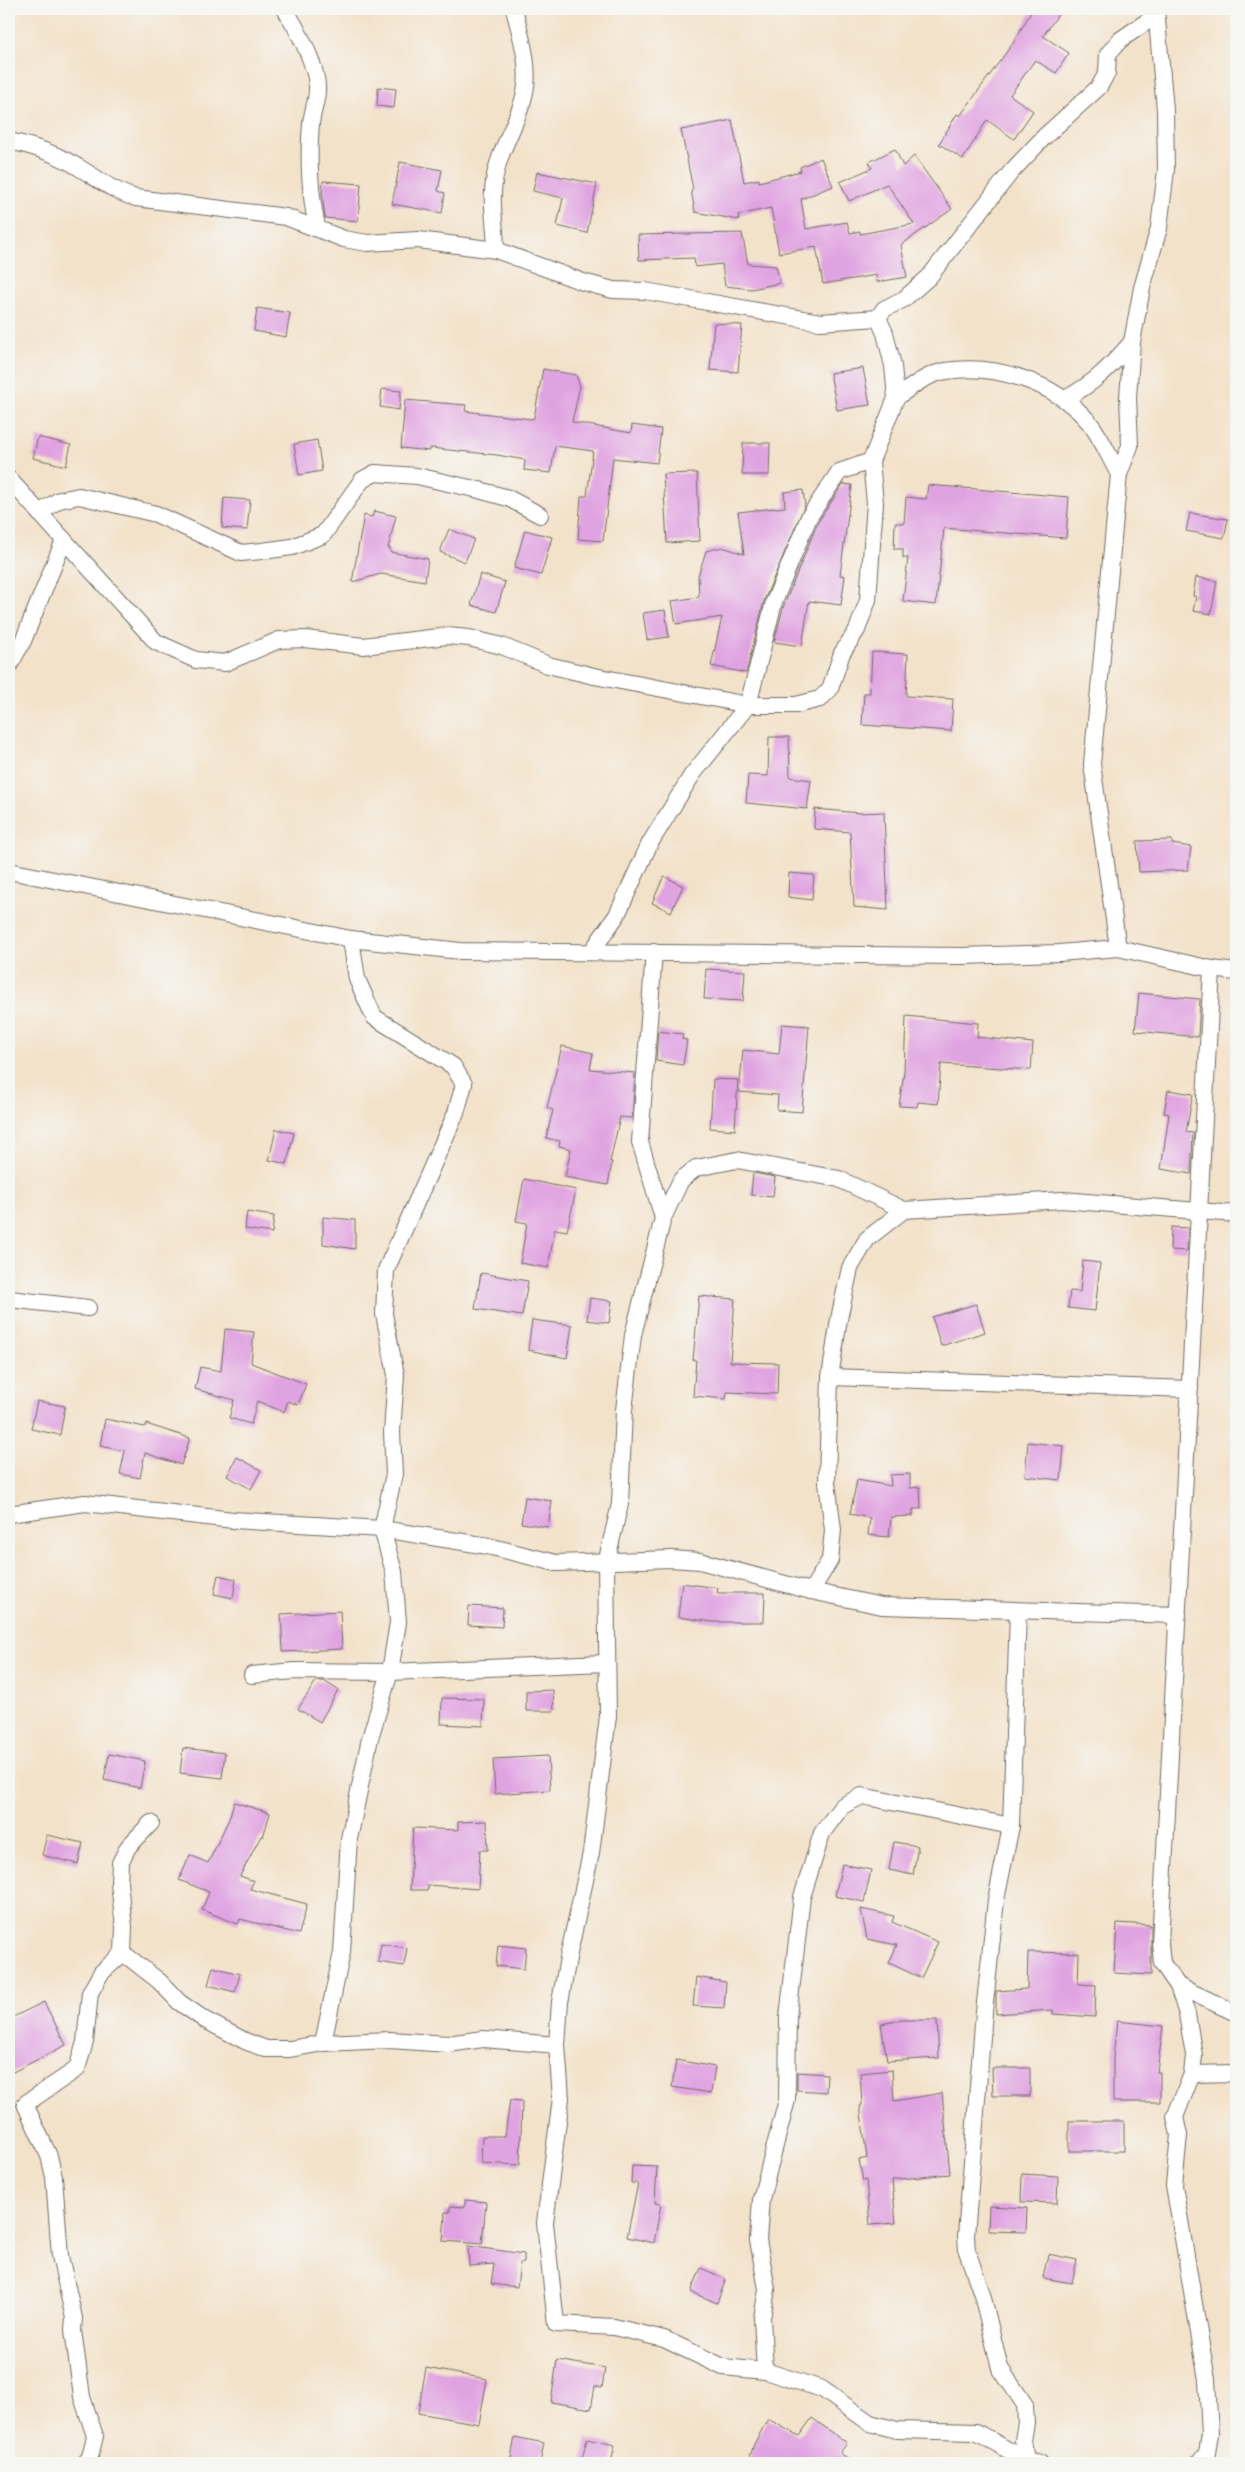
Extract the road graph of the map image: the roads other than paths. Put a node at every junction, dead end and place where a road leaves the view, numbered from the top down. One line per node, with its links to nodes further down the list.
1 (285, 9): 5 (street)
2 (514, 9): 6 (street)
3 (1155, 12): 7 (street); 8 (street)
4 (9, 141): 5 (street)
5 (317, 227): 6 (street)
6 (496, 250): 7 (street)
7 (878, 318): 9 (street)
8 (1132, 342): 10 (street); 12 (street)
9 (896, 398): 10 (street); 11 (street)
10 (1065, 399): 12 (street)
11 (871, 461): 18 (street); 18 (street)
12 (1119, 474): 21 (street)
13 (9, 479): 14 (street)
14 (39, 513): 15 (street); 16 (street)
15 (540, 515)
16 (64, 540): 17 (street); 18 (street)
17 (9, 666)
18 (748, 705): 22 (street)
19 (9, 871): 20 (street)
20 (351, 939): 22 (street); 35 (street)
21 (1118, 948): 23 (street); 24 (street)
22 (592, 951): 23 (street)
23 (654, 952): 29 (street)
24 (1212, 969): 25 (street); 27 (street)
25 (1236, 972)
26 (904, 1210): 27 (street); 29 (street); 32 (street)
27 (1199, 1211): 28 (street); 33 (street)
28 (1236, 1214)
29 (663, 1218): 36 (street)
30 (9, 1300): 31 (street)
31 (88, 1308)
32 (830, 1377): 33 (street); 37 (street)
33 (1190, 1389): 39 (street)
34 (9, 1514): 35 (street)
35 (382, 1529): 36 (street); 41 (street)
36 (606, 1563): 37 (street); 40 (street)
37 (811, 1591): 38 (street)
38 (1018, 1611): 39 (street); 44 (street)
39 (1178, 1615): 46 (street)
40 (606, 1663): 41 (street); 49 (street)
41 (390, 1672): 42 (street); 48 (street)
42 (252, 1675)
43 (151, 1823): 45 (street)
44 (1010, 1826): 52 (street); 53 (street)
45 (123, 1953): 48 (street); 54 (street)
46 (1178, 1986): 47 (street); 51 (street)
47 (1236, 2013)
48 (323, 2043): 49 (street)
49 (557, 2045): 52 (street)
50 (1236, 2073): 51 (street)
51 (1192, 2074): 55 (street)
52 (764, 2371): 53 (street)
53 (1033, 2462)
54 (85, 2463)
55 (1199, 2463)

